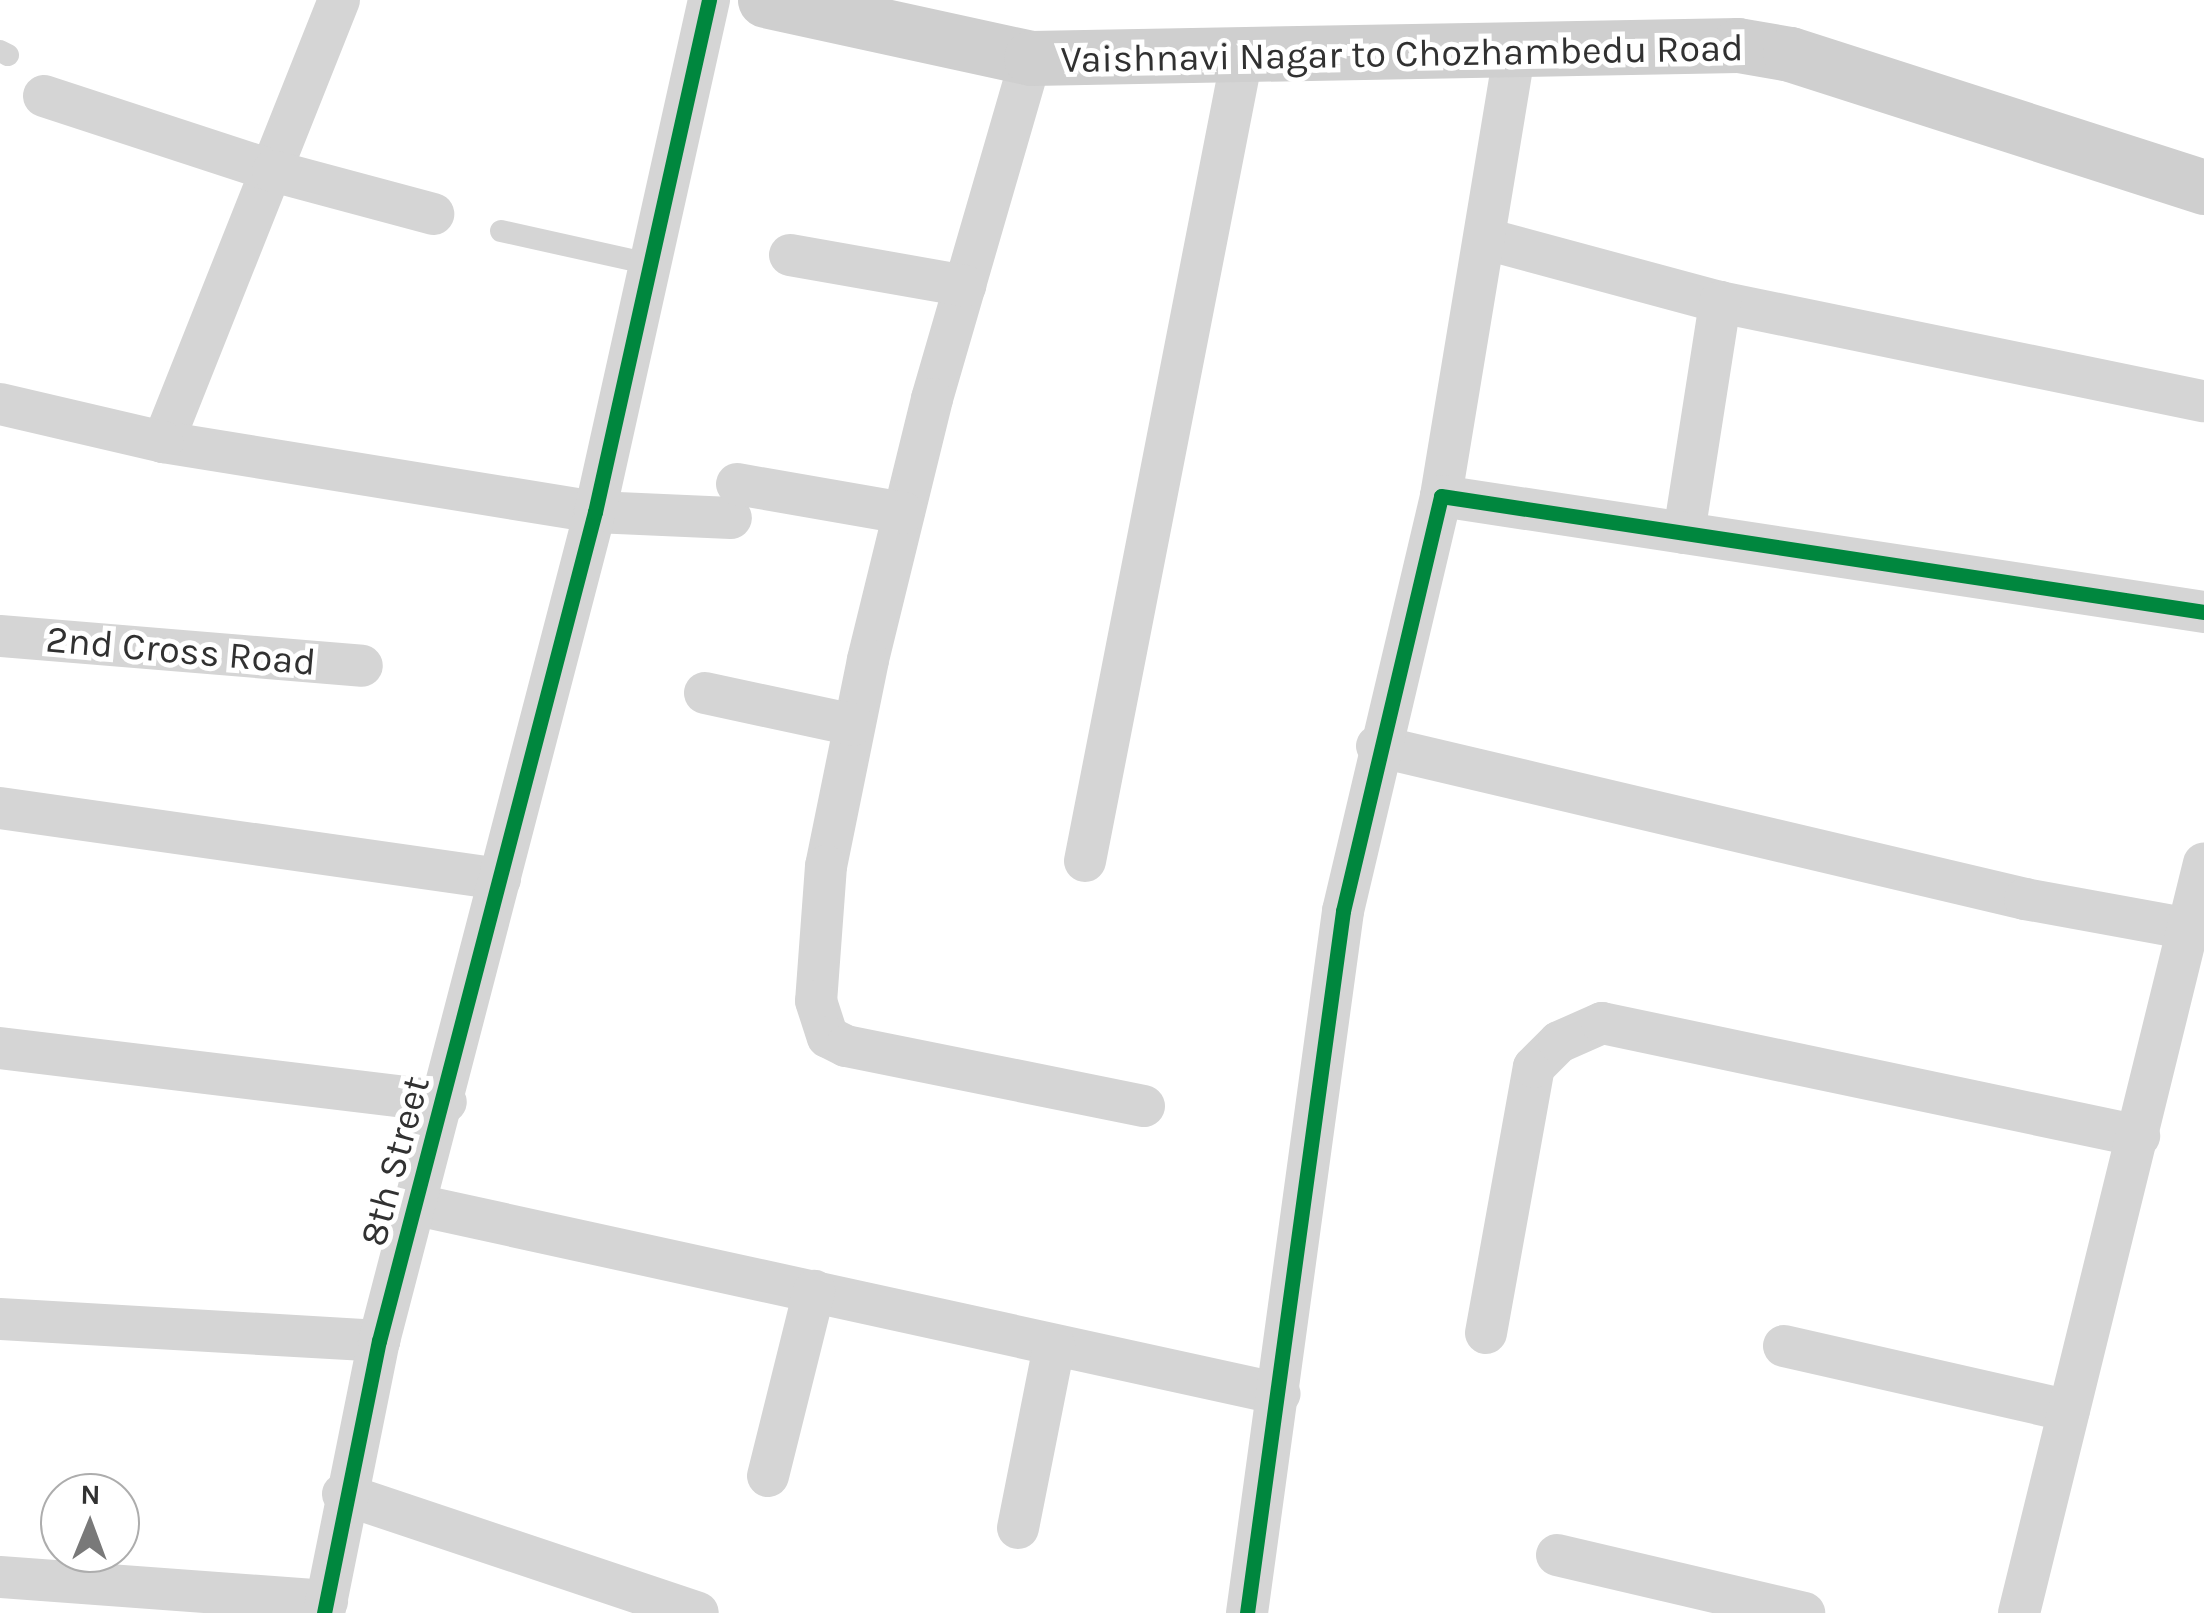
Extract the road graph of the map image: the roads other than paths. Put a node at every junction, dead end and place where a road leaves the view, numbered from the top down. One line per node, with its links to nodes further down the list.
1 (339, 0): 8 (street)
2 (709, 0): 14 (street, 8th Street)
3 (765, 0): 6 (street, Vaishnavi Nagar to Chozhambedu Road)
4 (1515, 48): 5 (street, Vaishnavi Nagar to Chozhambedu Road); 9 (street, Vaishnavi Nagar to Chozhambedu Road); 12 (street)
5 (1243, 52): 6 (street, Vaishnavi Nagar to Chozhambedu Road); 31 (street)
6 (1032, 58): 15 (street)
7 (44, 96): 8 (street)
8 (272, 171): 10 (street); 19 (street)
9 (2204, 187)
10 (433, 214)
11 (500, 230): 14 (lane)
12 (1486, 239): 16 (street); 20 (street)
13 (790, 255): 15 (street)
14 (650, 264): 21 (street, 8th Street)
15 (965, 286): 22 (street)
16 (1720, 302): 17 (street); 23 (street)
17 (2204, 401)
18 (0, 404): 19 (street)
19 (163, 442): 21 (street)
20 (1441, 496): 23 (street); 29 (street)
21 (595, 512): 22 (street); 33 (street, 8th Street)
22 (904, 513): 28 (street)
23 (1684, 532): 24 (street)
24 (2204, 612)
25 (0, 636): 26 (street, 2nd Cross Road)
26 (362, 666)
27 (706, 693): 28 (street)
28 (854, 725): 37 (street)
29 (1377, 746): 34 (street); 46 (street)
30 (0, 808): 33 (street)
31 (1085, 861)
32 (2204, 863): 34 (street)
33 (500, 879): 36 (street, 8th Street)
34 (2190, 929): 38 (street)
35 (0, 1048): 36 (street)
36 (446, 1102): 39 (street, 8th Street)
37 (1144, 1106)
38 (2139, 1136): 42 (street); 47 (street)
39 (417, 1205): 40 (street); 43 (street, 8th Street)
40 (814, 1291): 44 (street); 48 (street)
41 (0, 1320): 43 (street)
42 (1486, 1332)
43 (379, 1340): 49 (street, 8th Street)
44 (1054, 1346): 46 (street); 50 (street)
45 (1784, 1346): 47 (street)
46 (1280, 1394): 55 (street)
47 (2069, 1411): 57 (street)
48 (768, 1476)
49 (344, 1494): 53 (street, 8th Street); 54 (street)
50 (1018, 1528)
51 (1557, 1556): 56 (street)
52 (0, 1577): 53 (street)
53 (326, 1607)
54 (698, 1613)
55 (1247, 1613)
56 (1804, 1613)
57 (2019, 1613)

